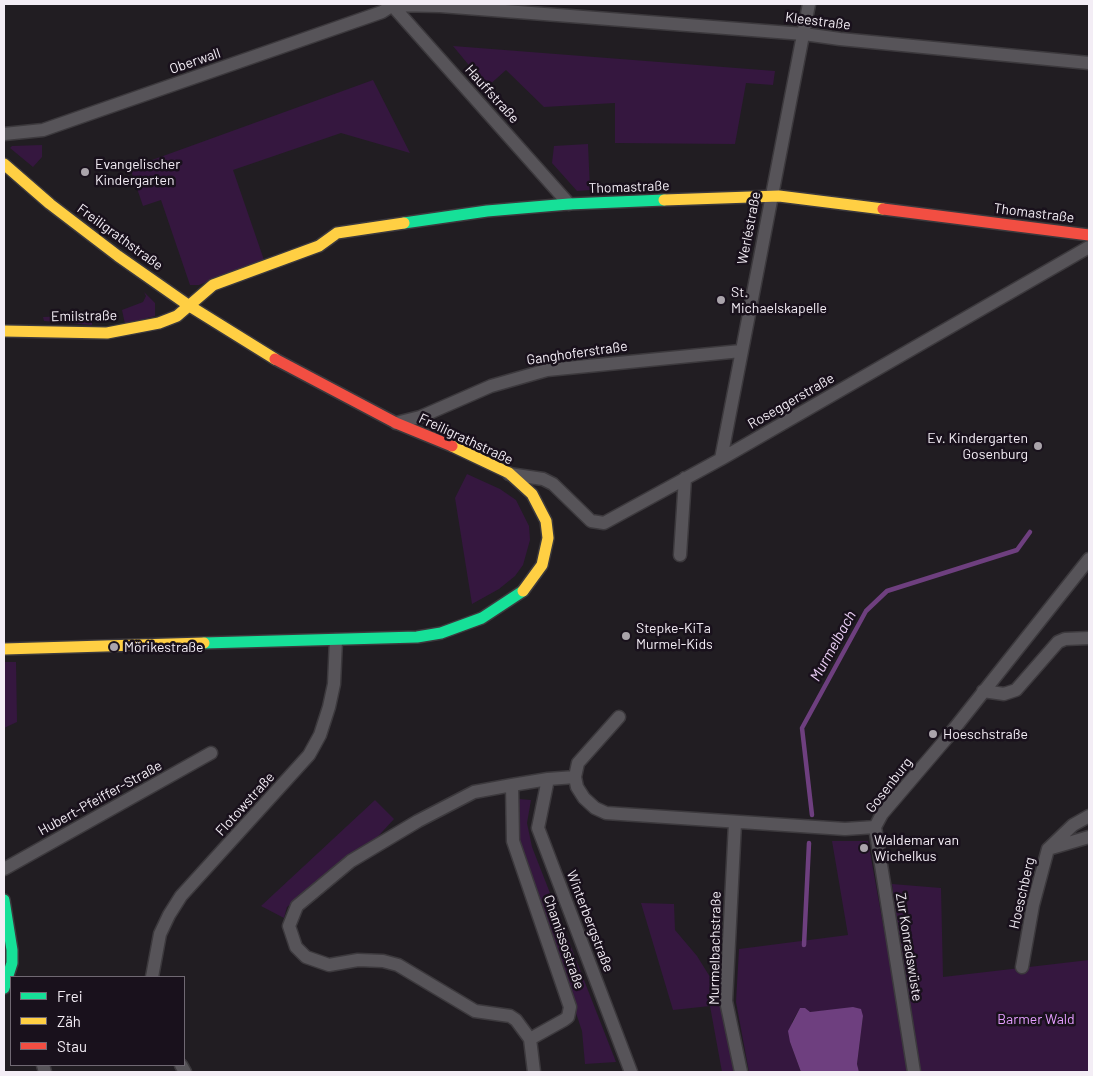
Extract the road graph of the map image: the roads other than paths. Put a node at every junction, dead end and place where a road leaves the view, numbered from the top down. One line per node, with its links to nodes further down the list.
1 (809, 4): 3 (street, Werléstraße)
2 (392, 5): 3 (street, Kleestraße); 5 (street, Oberwall); 8 (street, Hauffstraße)
3 (804, 34): 4 (street, Kleestraße); 7 (street, Werléstraße)
4 (1089, 63)
5 (4, 134)
6 (4, 164): 11 (street, Freiligrathstraße)
7 (770, 197): 8 (street, Thomastraße); 9 (street, Thomastraße); 13 (street, Werléstraße)
8 (569, 204): 11 (street, Thomastraße)
9 (1089, 234)
10 (1089, 247): 15 (street, Roseggerstraße)
11 (188, 305): 12 (street, Emilstraße); 14 (street, Freiligrathstraße)
12 (4, 331)
13 (741, 351): 14 (street, Ganghoferstraße); 15 (street, Werléstraße)
14 (396, 422): 16 (street, Freiligrathstraße)
15 (721, 459): 17 (street, Roseggerstraße)
16 (509, 474): 17 (street, Roseggerstraße); 21 (street, Freiligrathstraße)
17 (685, 478): 18 (street)
18 (680, 555)
19 (1089, 559): 23 (street, Gosenburg)
20 (1089, 638): 23 (street)
21 (336, 640): 22 (street, Freiligrathstraße); 38 (street, Flotowstraße)
22 (4, 649)
23 (983, 691): 31 (street, Gosenburg)
24 (619, 718): 26 (street)
25 (211, 753): 34 (street, Hubert-Pfeiffer-Straße)
26 (575, 777): 27 (street); 30 (street, Gosenburg)
27 (548, 779): 28 (street); 43 (street, Winterbergstraße)
28 (512, 785): 41 (street, Chamissostraße); 41 (street)
29 (1089, 816): 33 (street, Hoeschberg)
30 (735, 823): 31 (street, Gosenburg); 44 (street, Murmelbachstraße)
31 (876, 827): 45 (street, Zur Konradswüste)
32 (1089, 837): 33 (street)
33 (1048, 849): 36 (street, Hoeschberg)
34 (4, 869)
35 (4, 900): 37 (street)
36 (1022, 967)
37 (10, 976)
38 (152, 976)
39 (10, 978): 40 (street)
40 (4, 988)
41 (530, 1040): 42 (street)
42 (534, 1072)
43 (631, 1072)
44 (740, 1072)
45 (914, 1072)

